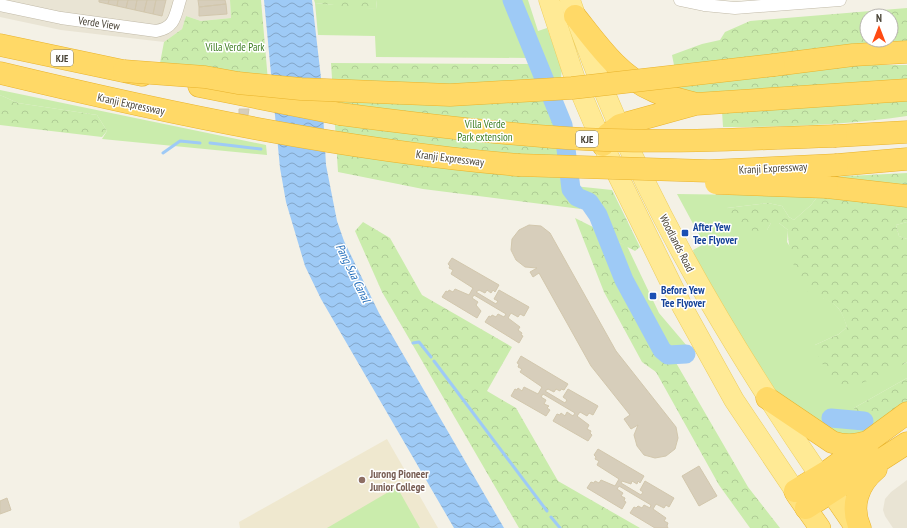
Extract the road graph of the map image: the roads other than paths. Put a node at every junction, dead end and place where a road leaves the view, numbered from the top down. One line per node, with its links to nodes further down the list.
1 (180, 0): 5 (street, Verde View)
2 (549, 0): 12 (main road, Woodlands Road)
3 (680, 0): 4 (street)
4 (840, 0)
5 (0, 5)
6 (573, 8): 9 (main road, Woodlands Road); 14 (highway)
7 (0, 45): 10 (highway, KJE)
8 (907, 52): 10 (highway, bridge)
9 (596, 70): 12 (main road); 15 (main road, Woodlands Road)
10 (124, 71): 16 (highway, KJE, bridge)
11 (0, 73): 19 (highway, Kranji Expressway)
12 (575, 79): 17 (main road, Woodlands Road)
13 (907, 90): 14 (highway)
14 (696, 104): 15 (highway)
15 (620, 125): 17 (highway); 21 (main road, Woodlands Road)
16 (907, 132)
17 (603, 145): 26 (main road, Woodlands Road)
18 (907, 159): 19 (highway, Kranji Expressway, bridge)
19 (518, 165): 20 (highway, bridge)
20 (907, 196)
21 (767, 398): 23 (highway); 25 (main road, Woodlands Road)
22 (907, 413): 23 (highway)
23 (870, 442): 25 (highway)
24 (902, 446): 25 (highway); 29 (highway)
25 (826, 484): 26 (highway); 28 (highway, Woodlands Road)
26 (800, 500): 27 (highway, Woodlands Road)
27 (820, 528)
28 (856, 528)
29 (860, 528)

